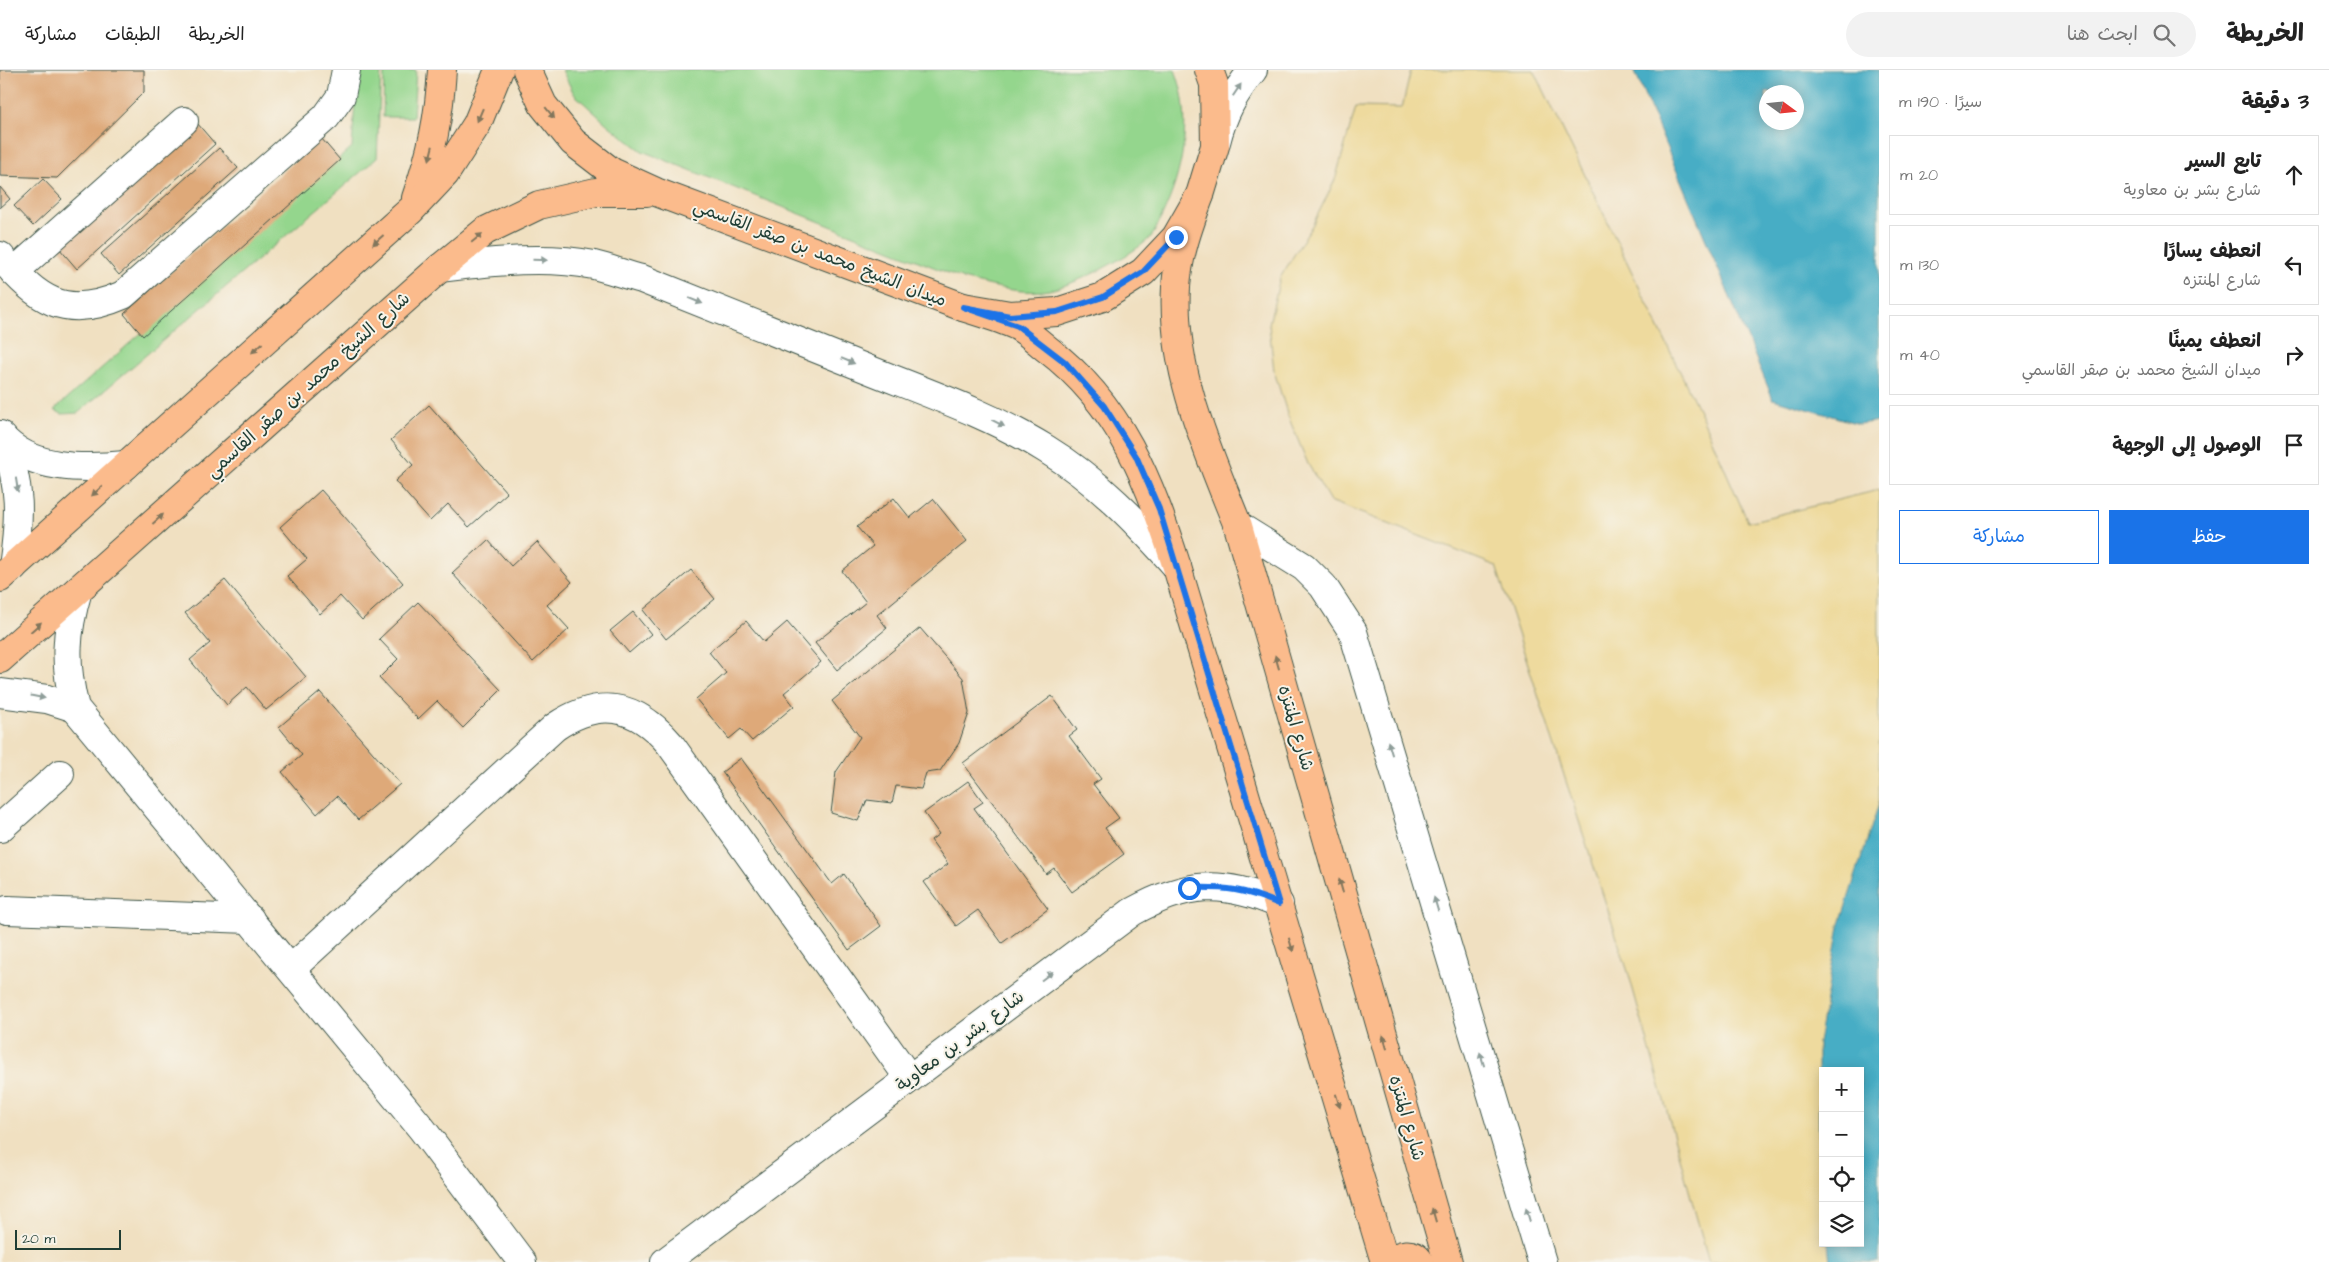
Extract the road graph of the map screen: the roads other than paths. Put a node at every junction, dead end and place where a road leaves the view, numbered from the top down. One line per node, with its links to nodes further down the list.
1 (346, 70): 12 (street)
2 (442, 70): 11 (main road, one-way to 11)
3 (500, 70): 11 (main road, one-way to 11)
4 (528, 70): 9 (main road, ميدان الشيخ محمد بن صقر القاسمي, one-way to 9)
5 (1209, 70): 8 (main road, ميدان الشيخ محمد بن صقر القاسمي)
6 (1253, 70): 8 (street, one-way to 6)
7 (184, 121): 12 (street)
8 (1215, 146): 10 (main road, ميدان الشيخ محمد بن صقر القاسمي)
9 (656, 192): 13 (main road, شارع الشيخ محمد بن صقر القاسمي, one-way to 9); 14 (main road, ميدان الشيخ محمد بن صقر القاسمي)
10 (1200, 195): 14 (main road, ميدان الشيخ محمد بن صقر القاسمي); 17 (main road, شارع المنتزه)
11 (412, 210): 16 (main road, one-way to 16)
12 (7, 264)
13 (440, 268): 18 (street, one-way to 18); 20 (main road, شارع الشيخ محمد بن صقر القاسمي, one-way to 13)
14 (963, 307): 18 (main road)
15 (1, 437): 16 (street); 19 (street, one-way to 19)
16 (126, 465): 19 (main road, one-way to 19)
17 (1238, 526): 36 (main road, شارع المنتزه, one-way to 17); 37 (street, one-way to 17)
18 (1177, 567): 26 (main road)
19 (6, 572)
20 (78, 590): 21 (main road, شارع الشيخ محمد بن صقر القاسمي, one-way to 20); 23 (street)
21 (0, 659)
22 (0, 693): 23 (street, one-way to 23)
23 (75, 708): 28 (street)
24 (60, 774): 25 (street)
25 (0, 828)
26 (1279, 904): 30 (street, شارع بشر بن معاوية, one-way to 26); 33 (main road, one-way to 33)
27 (7, 910): 28 (street)
28 (250, 919): 29 (street)
29 (291, 968): 30 (street); 31 (street)
30 (909, 1078): 32 (street, شارع بشر بن معاوية)
31 (522, 1262)
32 (665, 1262)
33 (1386, 1262)
34 (1391, 1262): 35 (main road)
35 (1420, 1262)
36 (1448, 1262)
37 (1542, 1262)

